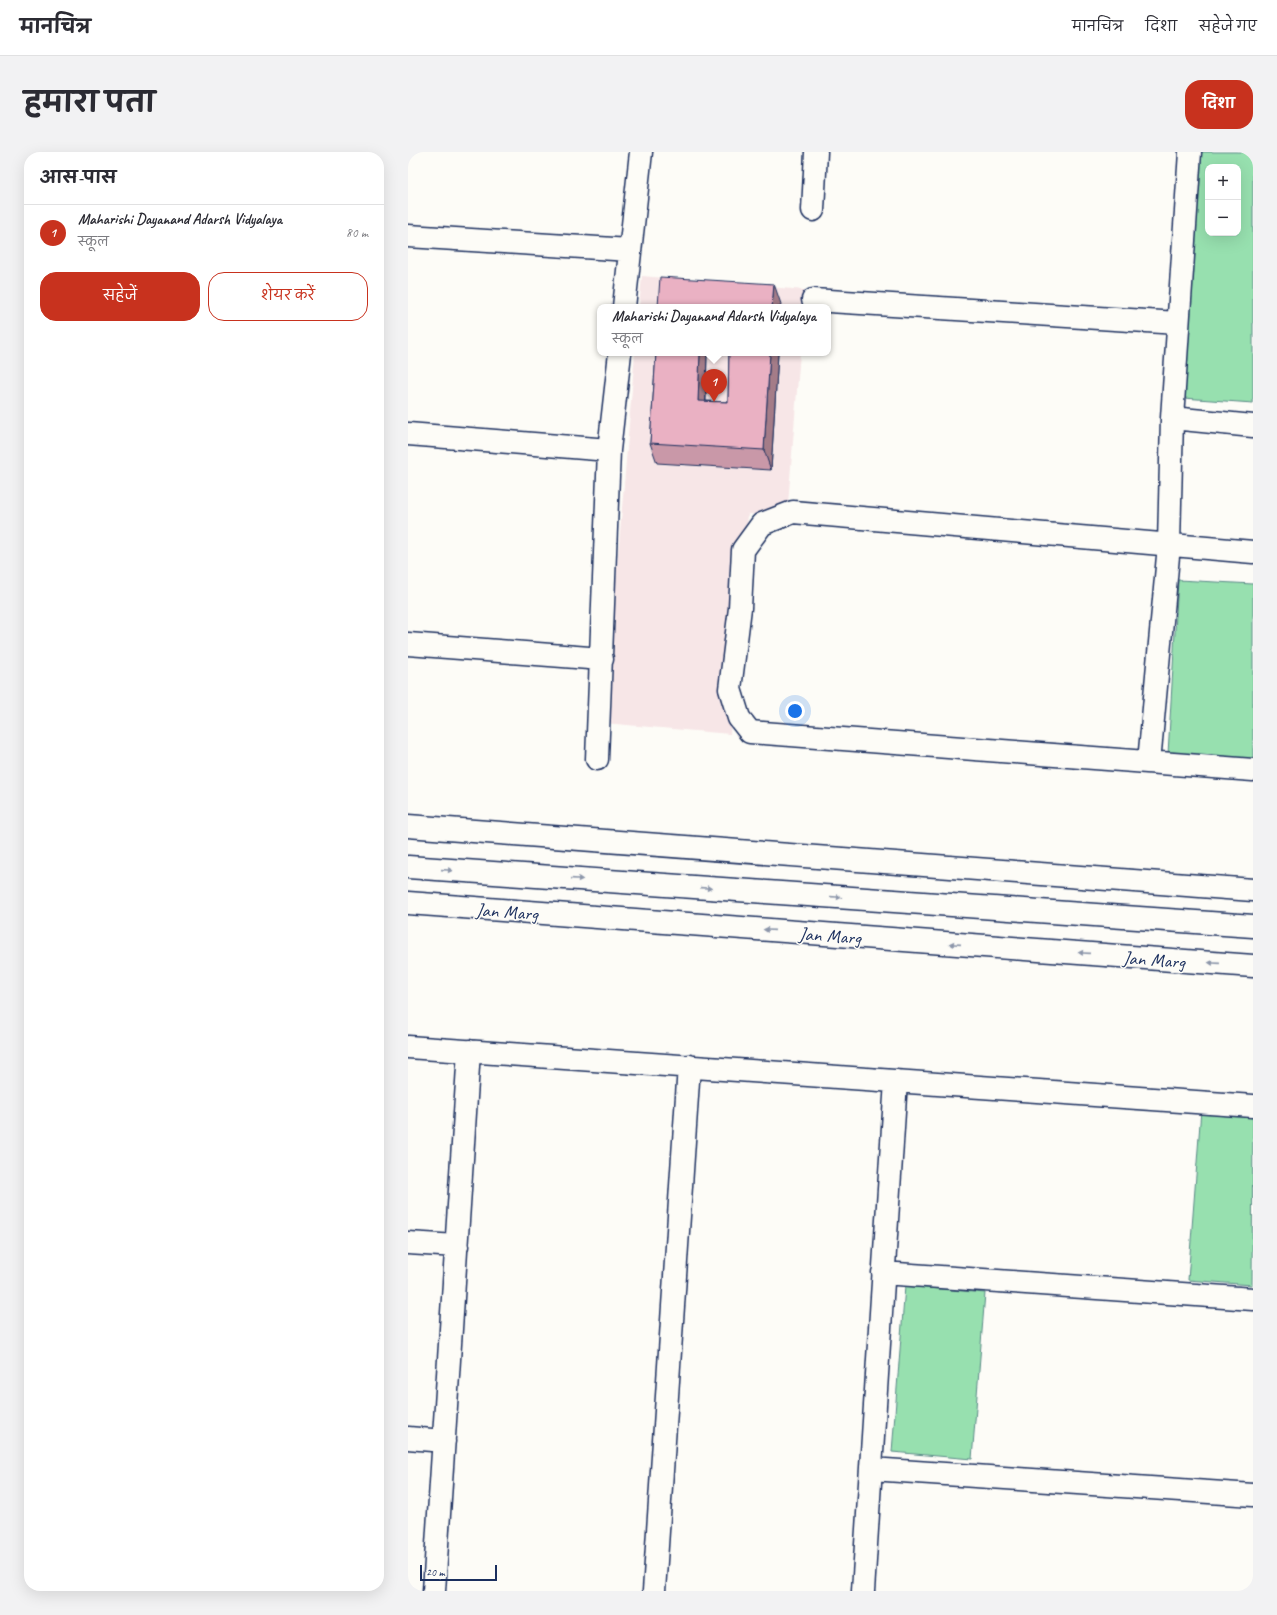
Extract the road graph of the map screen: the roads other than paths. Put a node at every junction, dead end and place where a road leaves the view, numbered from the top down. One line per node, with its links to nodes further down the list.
1 (641, 152): 6 (street)
2 (816, 152): 4 (street)
3 (1190, 152): 9 (street)
4 (813, 210)
5 (408, 236): 6 (street)
6 (630, 250): 8 (street)
7 (813, 300): 9 (street)
8 (624, 304)
9 (1178, 323): 11 (street)
10 (620, 356): 14 (street)
11 (1172, 418): 12 (street); 15 (street)
12 (1253, 426)
13 (408, 434): 14 (street)
14 (610, 450): 18 (street)
15 (1169, 545): 16 (street); 20 (street); 20 (street)
16 (1253, 552)
17 (408, 644): 18 (street)
18 (602, 659): 19 (street)
19 (597, 759)
20 (1149, 762): 21 (street)
21 (1253, 770)
22 (408, 826): 24 (street)
23 (408, 867): 26 (street, Jan Marg, one-way to 26)
24 (1253, 890)
25 (408, 904): 27 (street, Jan Marg, one-way to 25)
26 (1253, 926)
27 (1253, 966)
28 (408, 1047): 29 (street)
29 (470, 1051): 30 (street); 34 (street)
30 (689, 1066): 31 (street); 42 (street)
31 (896, 1081): 32 (street); 35 (street)
32 (1253, 1106)
33 (408, 1243): 34 (street)
34 (457, 1246): 38 (street)
35 (883, 1273): 36 (street); 39 (street)
36 (1253, 1299)
37 (408, 1438): 38 (street)
38 (444, 1441): 41 (street)
39 (871, 1469): 40 (street); 43 (street)
40 (1253, 1496)
41 (434, 1591)
42 (654, 1591)
43 (863, 1591)

